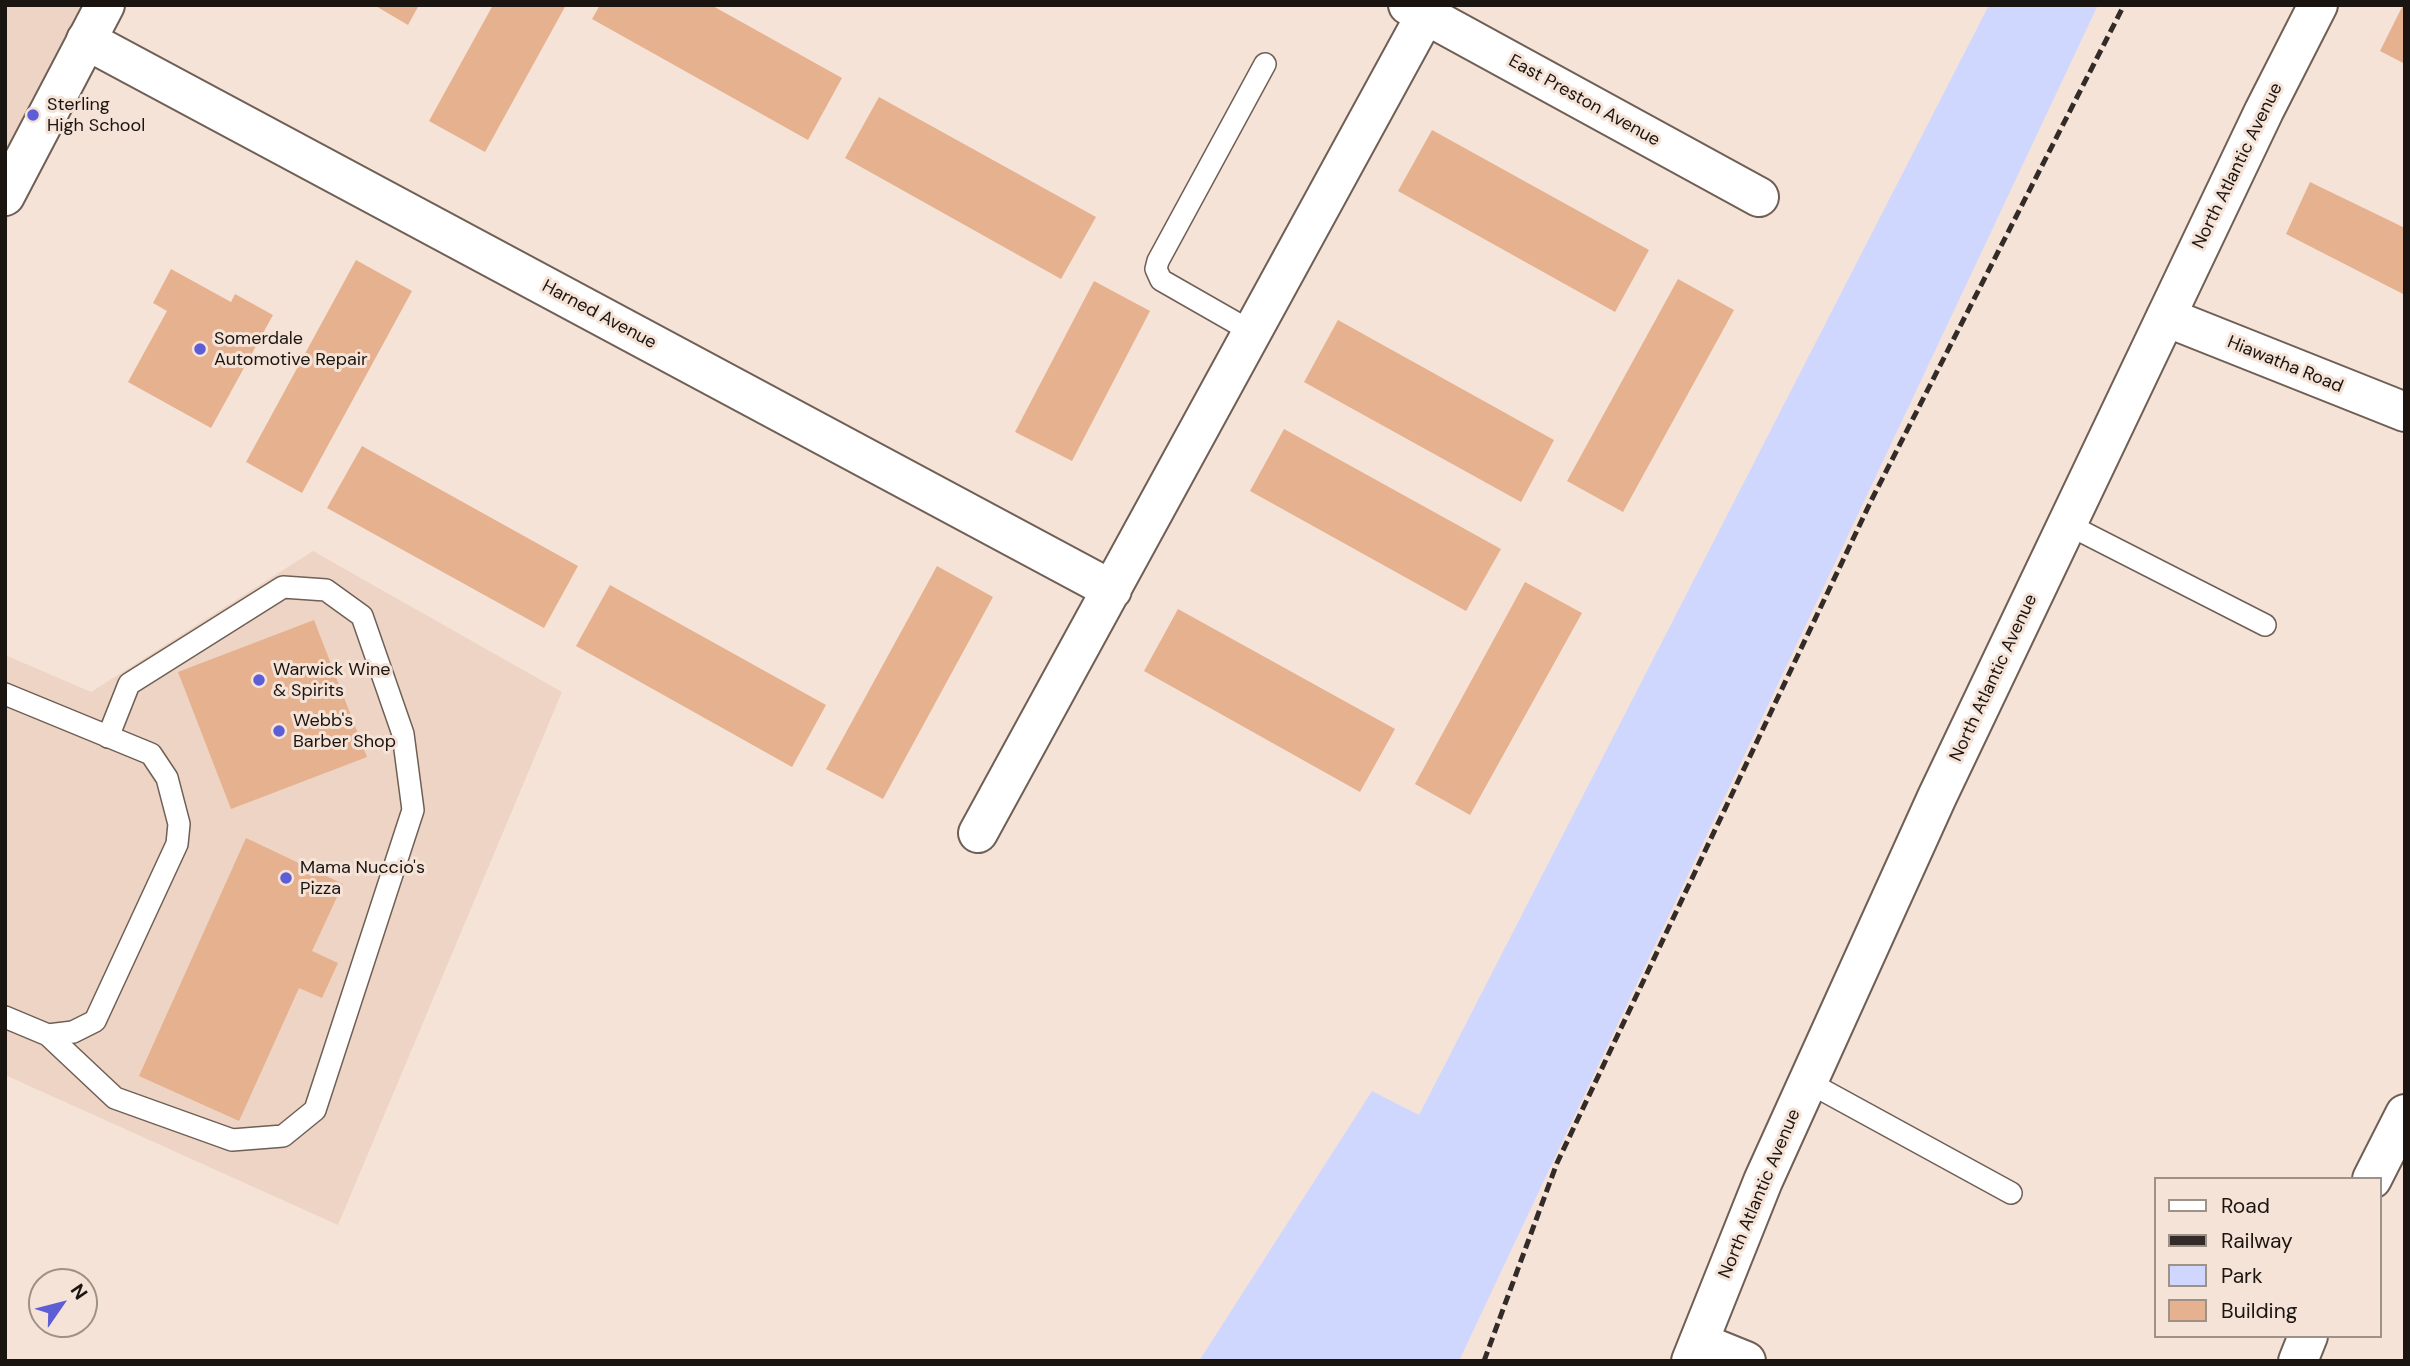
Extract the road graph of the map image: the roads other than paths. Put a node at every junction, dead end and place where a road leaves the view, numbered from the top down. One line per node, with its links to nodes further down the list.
1 (105, 5): 4 (street)
2 (2318, 5): 8 (street, North Atlantic Avenue)
3 (1417, 10): 7 (street, East Preston Avenue); 9 (street)
4 (86, 40): 6 (street); 12 (street, Harned Avenue)
5 (1265, 64): 9 (lane)
6 (5, 196)
7 (1759, 197)
8 (2166, 317): 10 (street, Hiawatha Road); 11 (street, North Atlantic Avenue)
9 (1252, 332): 12 (street)
10 (2405, 412)
11 (2067, 524): 13 (lane); 19 (street, North Atlantic Avenue)
12 (1112, 590): 16 (street)
13 (2265, 625)
14 (5, 694): 15 (lane)
15 (108, 737): 18 (lane); 18 (lane)
16 (978, 833)
17 (5, 1017): 18 (lane)
18 (48, 1035)
19 (1808, 1082): 22 (lane); 24 (street, North Atlantic Avenue)
20 (2405, 1114): 21 (street)
21 (2373, 1177)
22 (2011, 1193)
23 (2307, 1338): 26 (street)
24 (1695, 1351): 25 (street)
25 (1746, 1361)
26 (2298, 1361)

